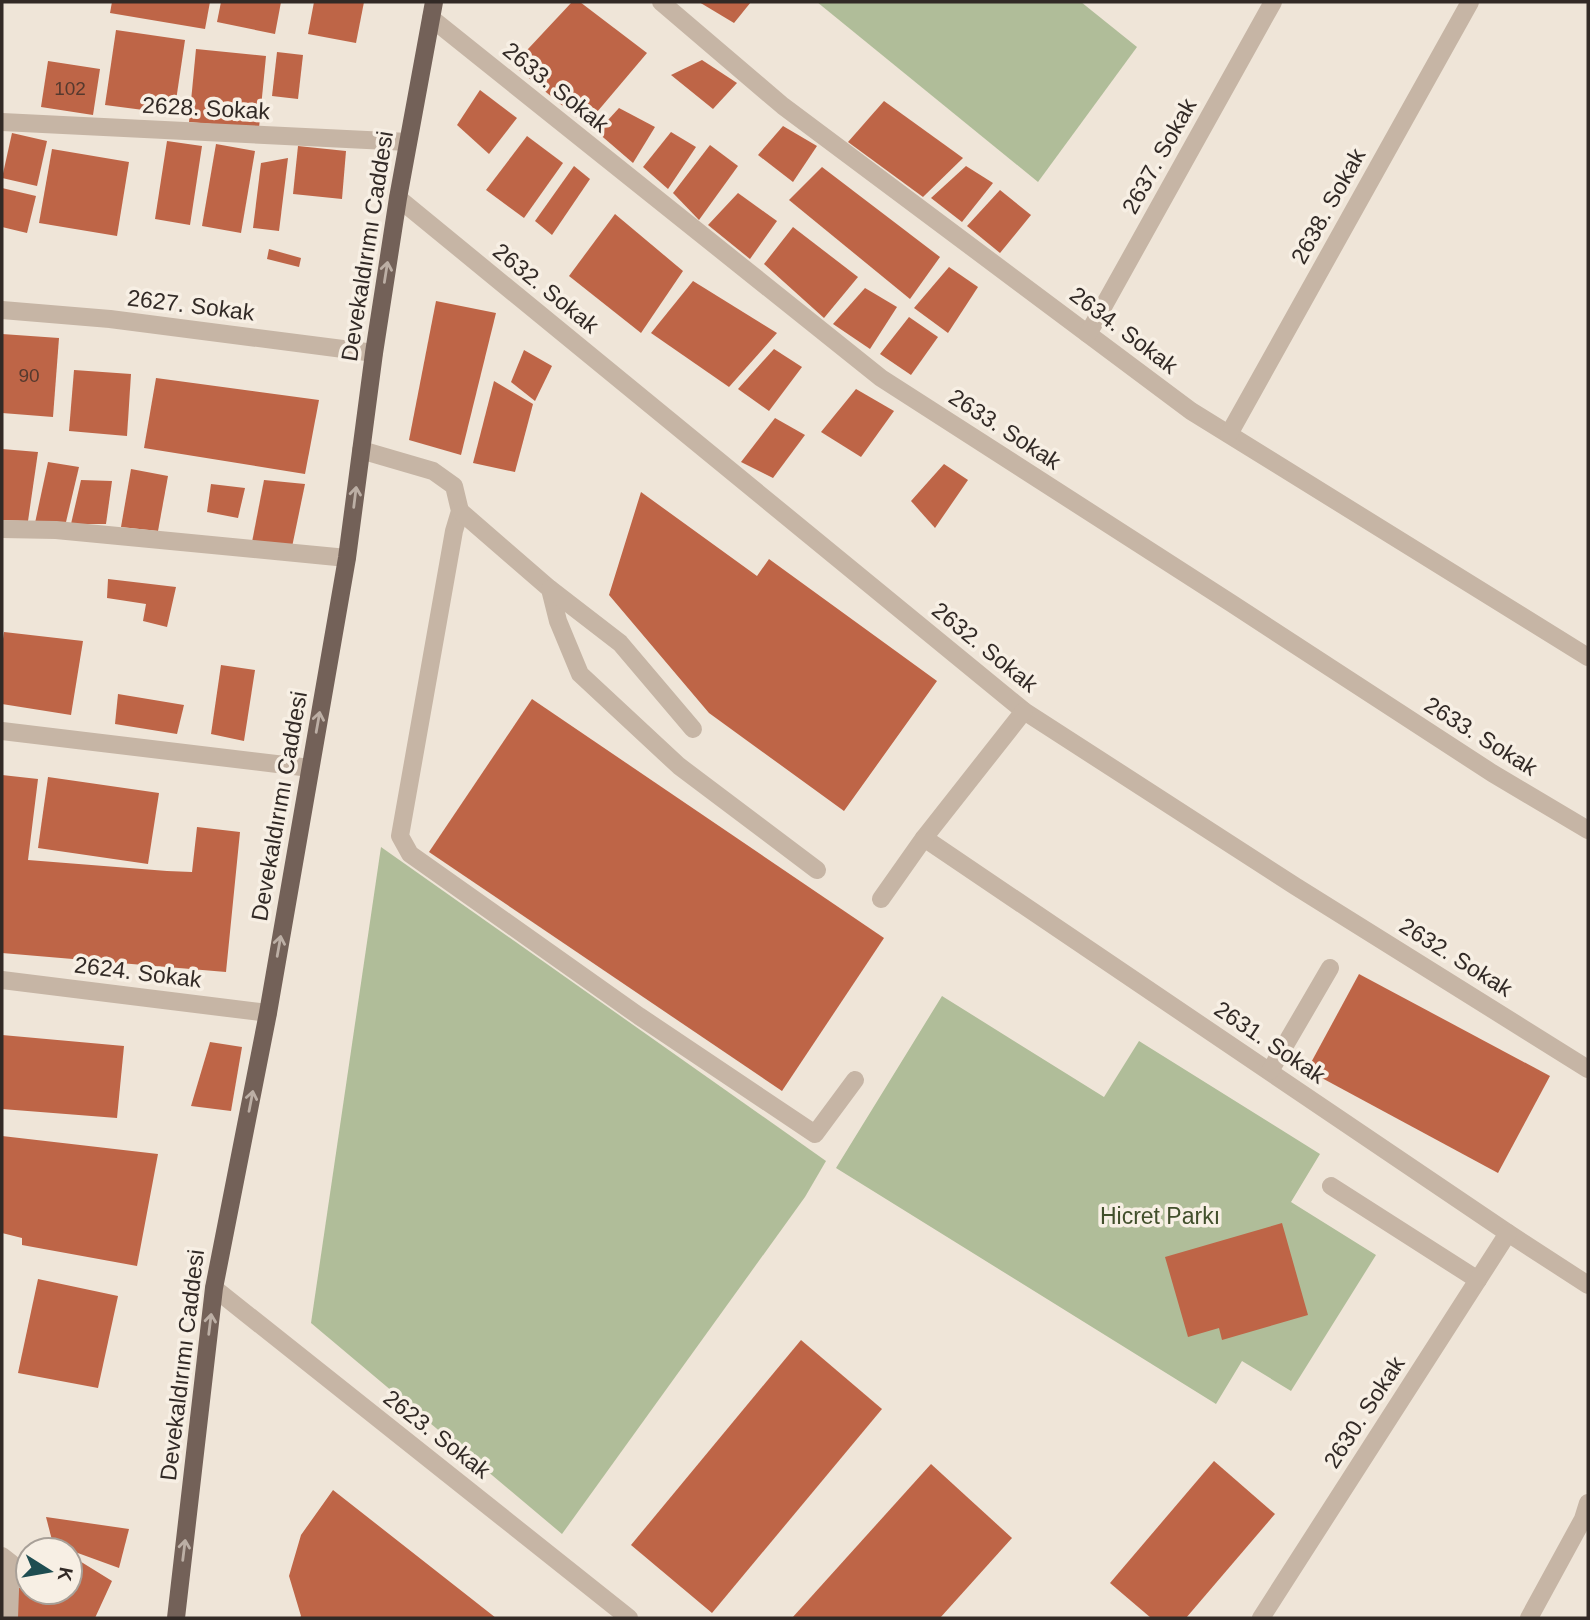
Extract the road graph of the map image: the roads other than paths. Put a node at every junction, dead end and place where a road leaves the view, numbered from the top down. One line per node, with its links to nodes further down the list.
1 (661, 2): 9 (street, 2634. Sokak)
2 (1273, 2): 9 (street, 2637. Sokak)
3 (1470, 2): 11 (street, 2638. Sokak)
4 (433, 10): 6 (main road, Devekaldırımı Caddesi); 22 (street, 2633. Sokak)
5 (2, 122): 6 (street, 2628. Sokak)
6 (408, 142): 7 (main road, Devekaldırımı Caddesi)
7 (398, 198): 10 (main road, Devekaldırımı Caddesi, one-way to 7); 18 (street, 2632. Sokak)
8 (2, 310): 10 (street, 2627. Sokak)
9 (1088, 334): 11 (street, 2634. Sokak)
10 (374, 353): 12 (main road, Devekaldırımı Caddesi)
11 (1228, 434): 17 (street, 2634. Sokak)
12 (361, 450): 13 (street); 15 (main road, Devekaldırımı Caddesi, one-way to 12)
13 (460, 511): 16 (street); 31 (street)
14 (2, 529): 15 (street)
15 (347, 558): 21 (main road, Devekaldırımı Caddesi, one-way to 15)
16 (550, 589): 19 (street); 24 (street)
17 (1588, 657)
18 (1024, 711): 23 (street); 29 (street, 2632. Sokak)
19 (693, 729)
20 (2, 731): 21 (street)
21 (310, 768): 28 (main road, Devekaldırımı Caddesi, one-way to 21)
22 (1588, 830)
23 (924, 838): 25 (street); 30 (street, 2631. Sokak)
24 (817, 870)
25 (881, 899)
26 (1330, 968): 30 (street)
27 (2, 980): 28 (street, 2624. Sokak)
28 (268, 1013): 36 (main road, Devekaldırımı Caddesi, one-way to 28)
29 (1588, 1069)
30 (1270, 1071): 33 (street, 2631. Sokak)
31 (855, 1080)
32 (1331, 1186): 34 (street)
33 (1508, 1233): 34 (street, 2630. Sokak); 35 (street, 2631. Sokak)
34 (1478, 1280): 42 (street, 2630. Sokak)
35 (1588, 1285)
36 (214, 1288): 40 (main road, Devekaldırımı Caddesi, one-way to 36); 41 (street, 2623. Sokak)
37 (1586, 1515): 43 (street)
38 (2, 1556): 39 (street)
39 (9, 1618)
40 (176, 1618)
41 (629, 1618)
42 (1261, 1618)
43 (1529, 1618)

